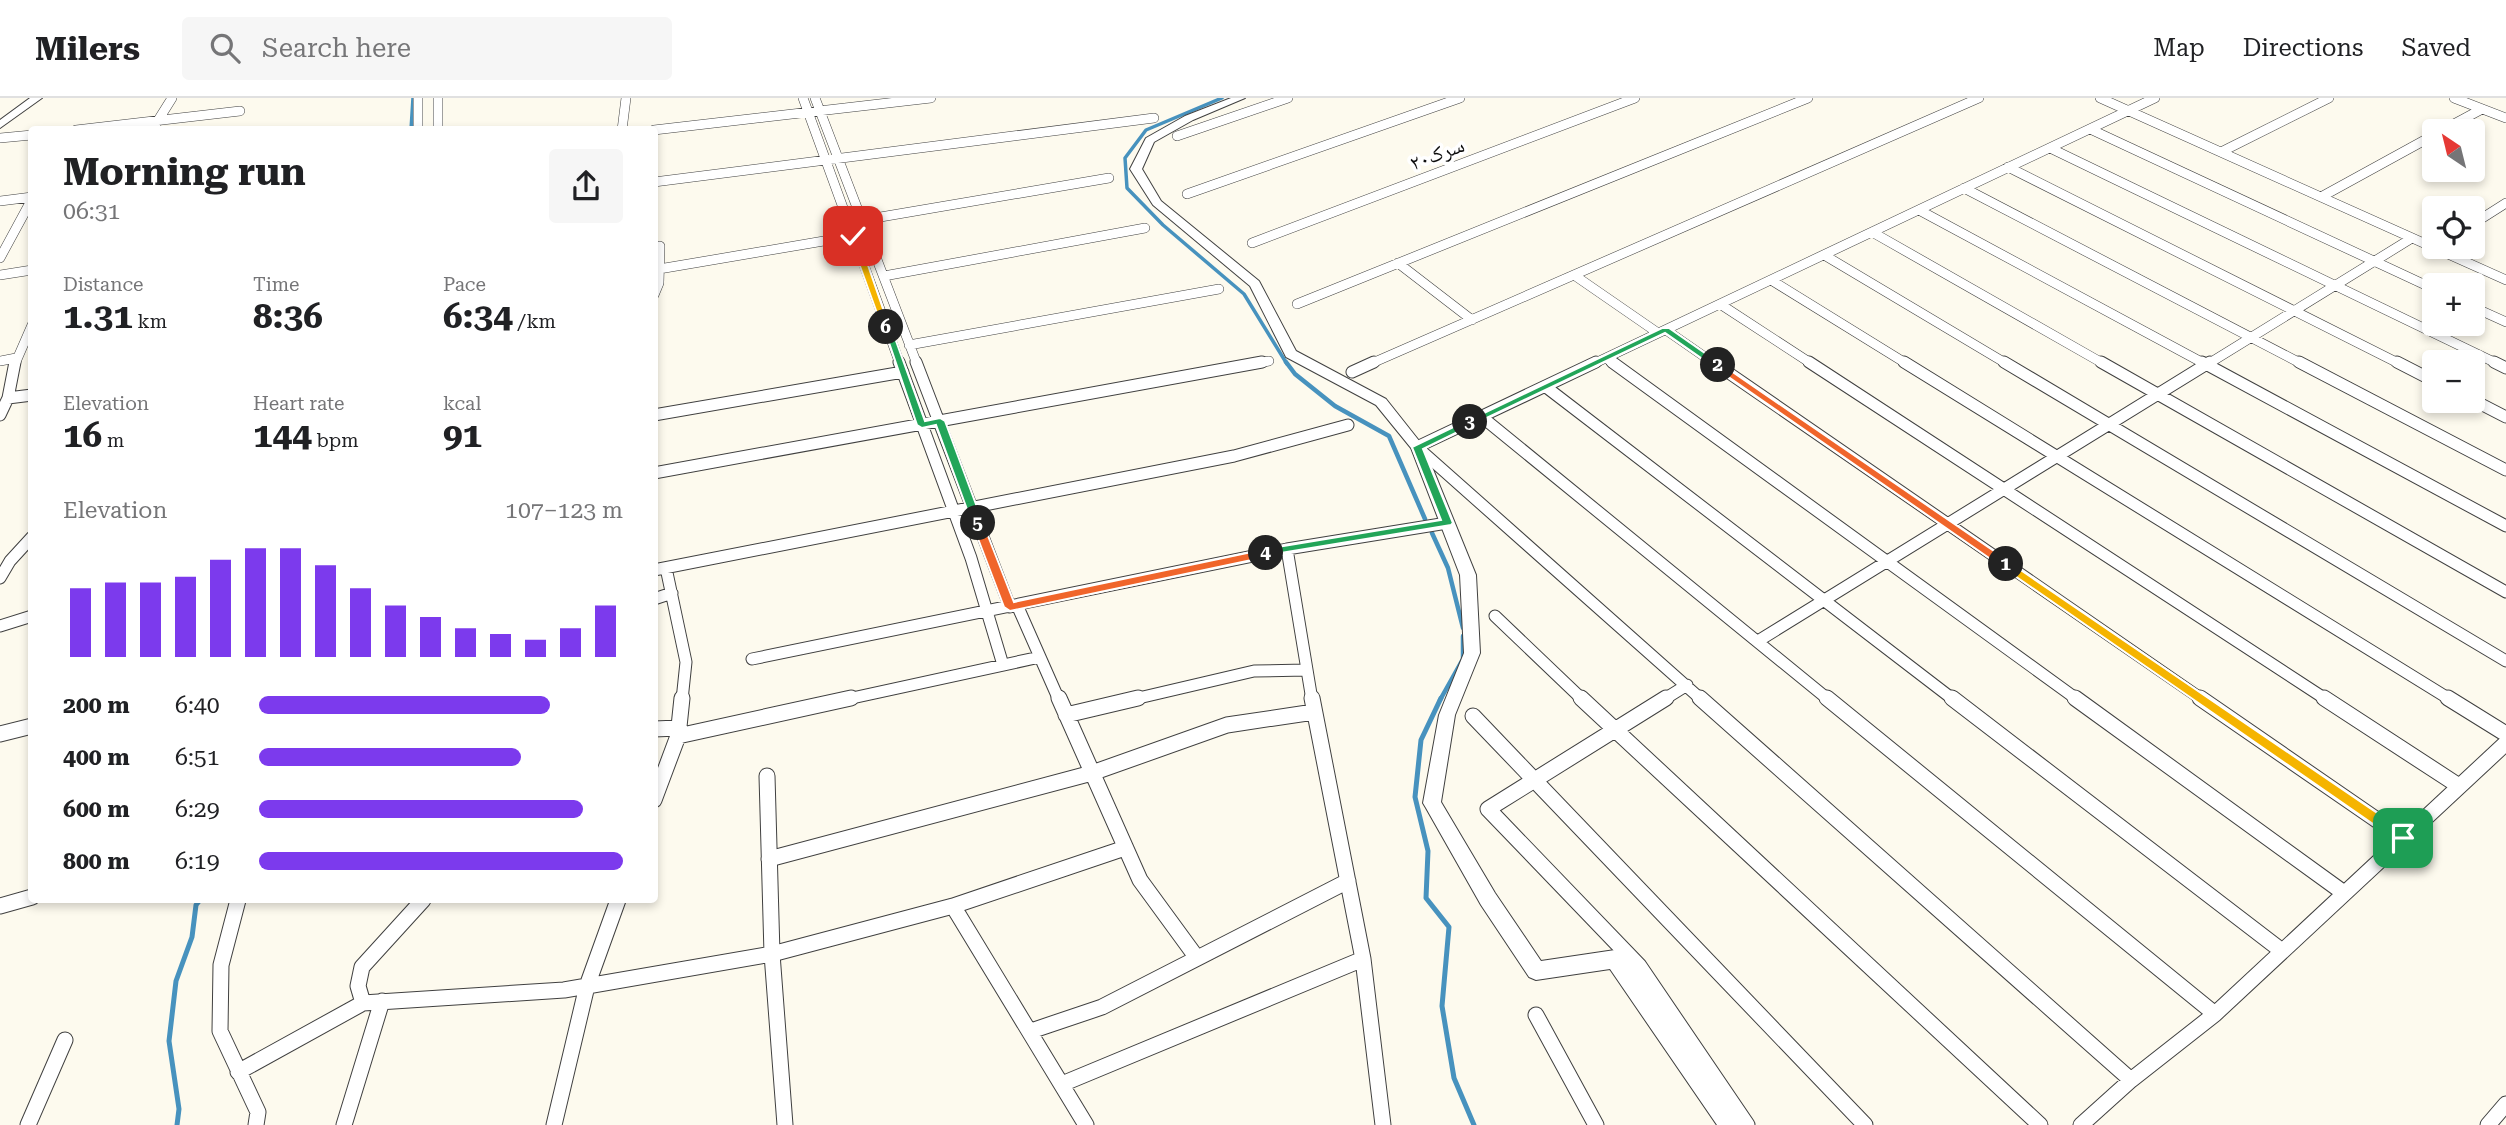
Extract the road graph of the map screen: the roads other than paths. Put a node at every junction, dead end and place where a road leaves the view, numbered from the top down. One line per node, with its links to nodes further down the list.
1 (37, 98): 27 (street)
2 (172, 98): 28 (street)
3 (418, 98): 31 (street)
4 (438, 98): 32 (street)
5 (626, 98): 33 (street)
6 (803, 98): 21 (street)
7 (815, 98): 19 (street)
8 (931, 98): 19 (street)
9 (1240, 98): 113 (street)
10 (1288, 98): 37 (street)
11 (1460, 98): 48 (street)
12 (1635, 98): 62 (street, سرک۲۰)
13 (1808, 98): 69 (street)
14 (1979, 98): 72 (street)
15 (2100, 98): 23 (street)
16 (2155, 98): 23 (street)
17 (2329, 98): 41 (street)
18 (2454, 98): 20 (street)
19 (820, 109): 21 (street); 42 (street)
20 (2482, 109): 25 (street); 26 (street)
21 (808, 110): 34 (street); 43 (street)
22 (240, 111): 28 (street)
23 (2128, 111): 35 (street); 41 (street)
24 (1154, 118): 42 (street)
25 (2506, 118)
26 (2463, 119)
27 (3, 120)
28 (158, 120): 29 (street); 30 (street)
29 (109, 126)
30 (154, 126)
31 (418, 126)
32 (438, 126)
33 (622, 126)
34 (658, 129)
35 (2090, 129): 40 (street); 67 (street)
36 (28, 135): 38 (street)
37 (1177, 136)
38 (0, 138)
39 (2422, 142): 49 (street)
40 (2050, 148): 44 (street); 78 (street)
41 (2221, 152): 49 (street)
42 (839, 159): 43 (street); 56 (street)
43 (826, 160): 46 (street); 59 (street)
44 (2008, 167): 47 (street); 82 (street)
45 (1109, 178): 56 (street)
46 (658, 181)
47 (1964, 188): 54 (street); 88 (street)
48 (1187, 194)
49 (2321, 197): 60 (street)
50 (28, 198): 51 (street)
51 (0, 201)
52 (2506, 203): 55 (street)
53 (28, 206): 65 (street)
54 (1919, 210): 58 (street); 95 (street)
55 (2485, 216)
56 (863, 219): 73 (street)
57 (1145, 228): 73 (street)
58 (1872, 232): 64 (street); 101 (street)
59 (853, 236): 68 (street); 97 (street)
60 (2412, 238): 61 (street); 67 (street)
61 (2422, 242)
62 (1252, 243)
63 (660, 247): 68 (street)
64 (1824, 255): 74 (street); 112 (street)
65 (0, 258)
66 (2460, 259): 75 (street)
67 (2375, 261): 76 (street); 78 (street)
68 (658, 262): 77 (street)
69 (1398, 263): 80 (street); 84 (street)
70 (28, 271): 71 (street)
71 (0, 275)
72 (1574, 275): 84 (street); 86 (street)
73 (884, 276): 89 (street)
74 (1771, 280): 81 (street); 114 (street)
75 (2506, 281)
76 (2422, 283)
77 (658, 285)
78 (2336, 286): 82 (street); 96 (street)
79 (1219, 289): 89 (street)
80 (1297, 304)
81 (1720, 304): 86 (street); 117 (street)
82 (2295, 311): 88 (street); 99 (street)
83 (2485, 312): 85 (street)
84 (1472, 320): 98 (street)
85 (2506, 322)
86 (1662, 331): 92 (street); 121 (street)
87 (28, 333): 91 (street)
88 (2251, 338): 95 (street); 115 (street)
89 (909, 345): 109 (street)
90 (28, 353): 91 (street)
91 (17, 356): 93 (street); 103 (street)
92 (1606, 358): 100 (street); 125 (street)
93 (0, 360)
94 (1269, 361): 109 (street)
95 (2207, 365): 101 (street); 122 (street)
96 (2506, 368)
97 (903, 372): 105 (street); 110 (street)
98 (1352, 372)
99 (2422, 375)
100 (1546, 387): 107 (street); 131 (street)
101 (2159, 394): 112 (street); 128 (street)
102 (28, 395): 103 (street)
103 (8, 398): 106 (street)
104 (2485, 406): 108 (street)
105 (658, 414)
106 (0, 415)
107 (1482, 417): 113 (street); 137 (street)
108 (2506, 417)
109 (940, 421): 110 (street); 118 (street)
110 (922, 425): 116 (street); 119 (street)
111 (1348, 425): 118 (street)
112 (2109, 425): 114 (street); 140 (street)
113 (1417, 447): 120 (street); 143 (street)
114 (2058, 457): 117 (street); 152 (street)
115 (2506, 470)
116 (658, 473)
117 (2004, 489): 121 (street); 157 (street)
118 (972, 507): 119 (street); 132 (street)
119 (952, 510): 126 (street); 133 (street)
120 (1447, 523): 124 (street); 193 (street)
121 (1948, 524): 125 (street); 159 (street)
122 (2506, 526)
123 (28, 541): 127 (street)
124 (1287, 548): 132 (street); 142 (street)
125 (1887, 562): 131 (street); 163 (street)
126 (660, 569): 129 (street)
127 (0, 578)
128 (2506, 592)
129 (673, 593): 130 (street); 150 (street)
130 (658, 598)
131 (1825, 600): 137 (street); 170 (street)
132 (1013, 606): 133 (street); 138 (street)
133 (988, 612): 139 (street); 141 (street)
134 (1495, 616): 149 (street)
135 (28, 617): 136 (street)
136 (0, 626)
137 (1758, 641): 177 (street)
138 (1040, 657): 141 (street); 145 (street)
139 (752, 659)
140 (2506, 661)
141 (1003, 665): 150 (street)
142 (1306, 670): 144 (street); 145 (street)
143 (1687, 685): 149 (street); 182 (street)
144 (1314, 712): 154 (street); 162 (street)
145 (1066, 715): 154 (street)
146 (1473, 716): 156 (street)
147 (28, 727): 151 (street)
148 (658, 730): 150 (street)
149 (1614, 730): 156 (street); 196 (street)
150 (678, 732): 158 (street)
151 (0, 734)
152 (2506, 734)
153 (2506, 743): 157 (street)
154 (1092, 773): 160 (street); 161 (street)
155 (767, 776): 161 (street)
156 (1535, 779): 194 (street); 195 (street)
157 (2459, 786): 159 (street)
158 (658, 789)
159 (2403, 838): 163 (street)
160 (1125, 848): 168 (street); 172 (street)
161 (769, 859): 171 (street)
162 (1348, 881): 172 (street); 173 (street)
163 (2344, 894): 170 (street)
164 (28, 898): 169 (street)
165 (237, 903): 181 (street)
166 (420, 903): 176 (street)
167 (617, 903): 174 (street)
168 (953, 906): 171 (street); 179 (street)
169 (1, 908)
170 (2283, 951): 177 (street)
171 (772, 954): 174 (street); 189 (street)
172 (1197, 958): 179 (street)
173 (1363, 959): 183 (street); 191 (street)
174 (587, 986): 175 (street); 188 (street)
175 (382, 1002): 176 (street); 187 (street)
176 (363, 1003): 181 (street)
177 (2216, 1014): 182 (street)
178 (1536, 1015): 192 (street)
179 (1031, 1031): 183 (street)
180 (65, 1040): 185 (street)
181 (238, 1072): 186 (street)
182 (2132, 1080): 197 (street)
183 (1062, 1084): 190 (street)
184 (2506, 1104): 198 (street)
185 (28, 1125)
186 (256, 1125)
187 (344, 1125)
188 (554, 1125)
189 (785, 1125)
190 (1086, 1125)
191 (1383, 1125)
192 (1596, 1125)
193 (1730, 1125)
194 (1747, 1125)
195 (1865, 1125)
196 (2040, 1125)
197 (2081, 1125)
198 (2487, 1125)

